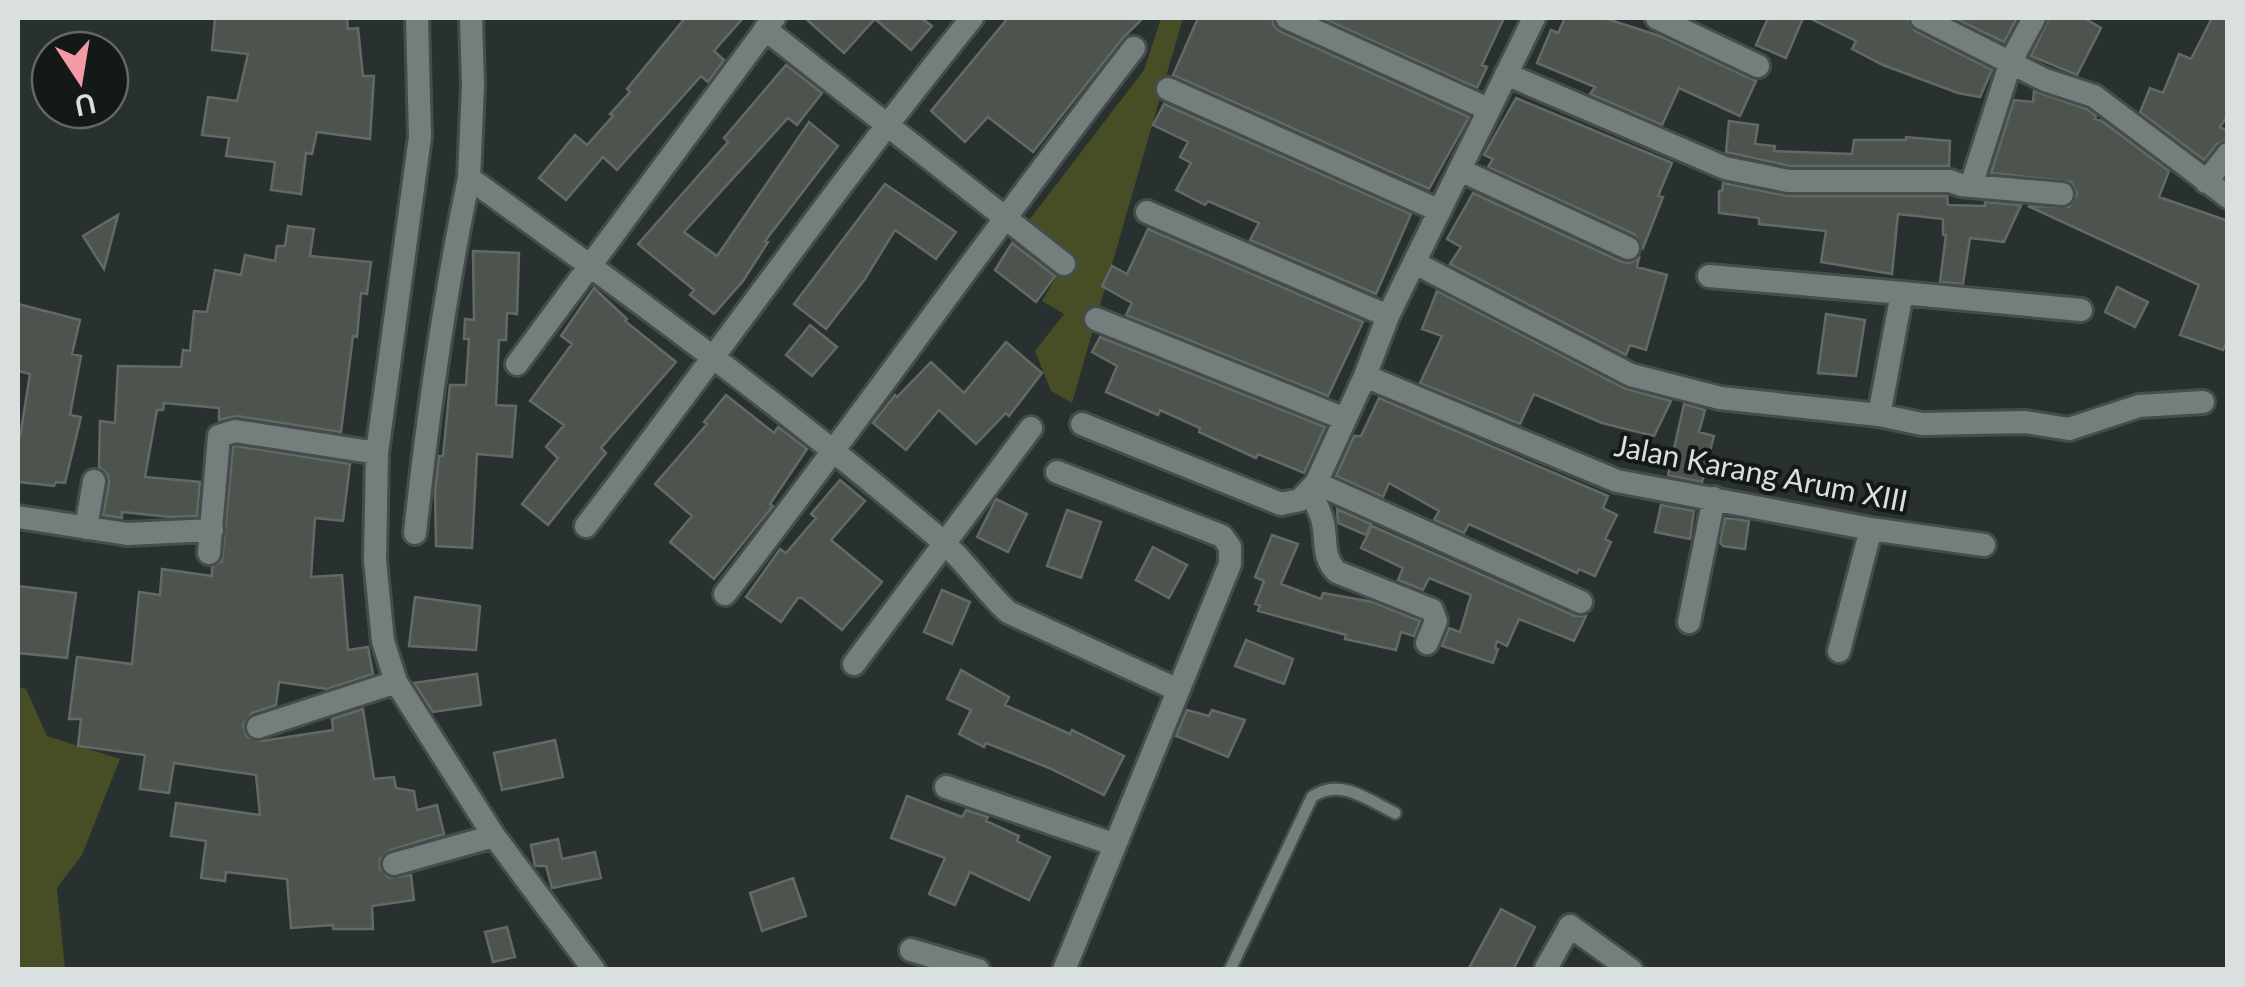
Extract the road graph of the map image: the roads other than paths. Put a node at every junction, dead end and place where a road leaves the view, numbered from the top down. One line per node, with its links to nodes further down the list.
1 (417, 18): 44 (street)
2 (471, 18): 19 (street)
3 (972, 18): 16 (street)
4 (1287, 18): 15 (street)
5 (1534, 18): 13 (street)
6 (1657, 18): 12 (street)
7 (1922, 18): 11 (street)
8 (2034, 18): 11 (street)
9 (770, 23): 16 (street); 29 (street)
10 (1134, 48): 26 (street)
11 (2011, 61): 20 (street); 21 (street)
12 (1758, 66)
13 (1506, 74): 15 (street); 21 (street)
14 (1168, 89): 25 (street)
15 (1488, 109): 18 (street)
16 (886, 124): 26 (street); 36 (street)
17 (2228, 154): 20 (street)
18 (1460, 170): 25 (street); 27 (street)
19 (470, 178): 29 (street); 54 (street)
20 (2206, 182): 23 (street)
21 (1972, 186): 22 (street)
22 (2062, 194)
23 (2228, 197)
24 (1147, 212): 34 (street)
25 (1440, 212): 28 (street)
26 (1004, 216): 30 (street); 45 (street)
27 (1628, 248)
28 (1415, 263): 34 (street); 40 (street)
29 (589, 264): 36 (street); 37 (street)
30 (1064, 264)
31 (1709, 276): 32 (street)
32 (1902, 293): 33 (street); 40 (street)
33 (2081, 310)
34 (1388, 316): 38 (street)
35 (1096, 319): 41 (street)
36 (716, 357): 45 (street); 51 (street)
37 (518, 364)
38 (1366, 376): 41 (street); 49 (street, Jalan Karang Arum XIII)
39 (2203, 402): 40 (street)
40 (1879, 416)
41 (1344, 419): 48 (street)
42 (1082, 424): 48 (street)
43 (1031, 428): 55 (street)
44 (377, 453): 52 (street); 63 (street)
45 (833, 454): 55 (street); 57 (street)
46 (1057, 472): 64 (street)
47 (94, 481): 52 (street)
48 (1313, 487): 58 (street); 60 (street)
49 (1714, 498): 53 (street, Jalan Karang Arum XIII); 59 (street)
50 (18, 517): 52 (street)
51 (586, 526)
52 (86, 528)
53 (1871, 530): 56 (street, Jalan Karang Arum XIII); 61 (street)
54 (415, 533)
55 (944, 543): 62 (street); 64 (street)
56 (1984, 544)
57 (725, 594)
58 (1581, 602)
59 (1688, 622)
60 (1428, 643)
61 (1839, 651)
62 (854, 664)
63 (396, 682): 65 (street); 68 (street)
64 (1178, 690): 69 (street)
65 (258, 727)
66 (946, 787): 69 (street)
67 (1395, 813): 76 (lane)
68 (494, 836): 70 (street); 73 (street)
69 (1113, 844): 75 (street)
70 (394, 864)
71 (910, 950): 74 (street)
72 (1546, 968): 77 (street)
73 (594, 970)
74 (978, 970)
75 (1064, 970)
76 (1230, 970)
77 (1630, 970)

